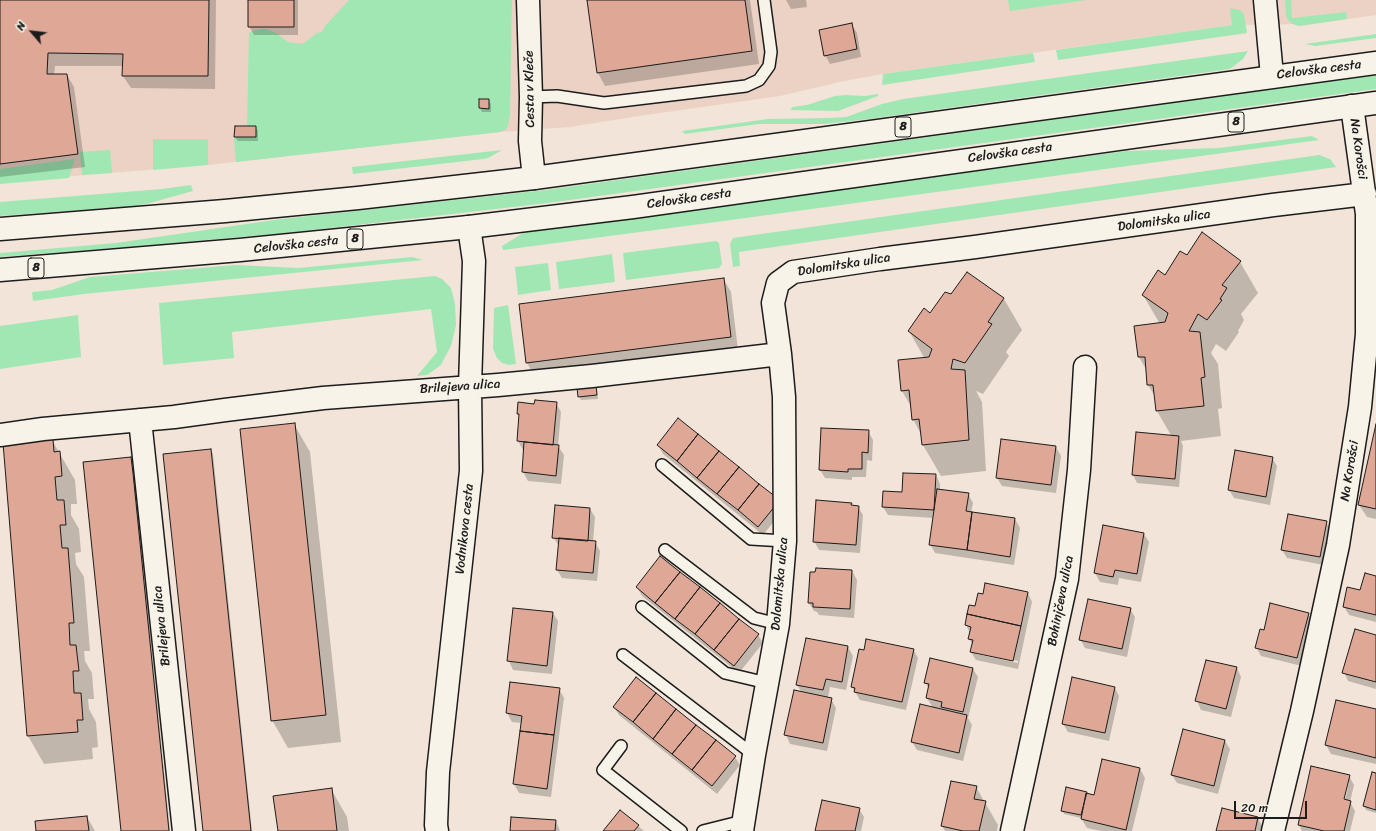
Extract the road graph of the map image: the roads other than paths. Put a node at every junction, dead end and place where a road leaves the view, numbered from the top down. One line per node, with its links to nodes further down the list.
1 (528, 0): 6 (street, Cesta v Kleče)
2 (764, 0): 6 (lane)
3 (1265, 0): 5 (street)
4 (1376, 63): 5 (street, Celovška cesta / 8)
5 (1272, 76): 9 (street, Celovška cesta / 8)
6 (531, 97): 9 (street, Cesta v Kleče)
7 (1376, 103): 8 (street, Celovška cesta / 8)
8 (1352, 106): 10 (street, Na Korošci); 11 (street, Celovška cesta / 8)
9 (534, 178): 12 (street, Celovška cesta / 8)
10 (1369, 207): 14 (street, Dolomitska ulica); 34 (street, Na Korošci)
11 (469, 227): 13 (street, Celovška cesta / 8); 16 (street, Vodnikova cesta)
12 (0, 229)
13 (0, 270)
14 (780, 354): 16 (street, Brilejeva ulica); 20 (street, Dolomitska ulica)
15 (1085, 367): 33 (street, Bohinjčeva ulica)
16 (470, 386): 17 (street, Brilejeva ulica); 30 (street, Vodnikova cesta)
17 (140, 420): 18 (street, Brilejeva ulica); 29 (street, Brilejeva ulica)
18 (0, 435)
19 (662, 465): 20 (lane)
20 (785, 541): 23 (street, Dolomitska ulica)
21 (665, 550): 23 (lane)
22 (642, 607): 25 (lane)
23 (778, 624): 25 (street, Dolomitska ulica)
24 (623, 656): 27 (lane)
25 (767, 683): 27 (street, Dolomitska ulica)
26 (621, 746): 31 (lane)
27 (754, 756): 28 (street, Dolomitska ulica)
28 (742, 826): 32 (lane)
29 (184, 831)
30 (437, 831)
31 (681, 831)
32 (703, 831)
33 (1012, 831)
34 (1273, 831)

